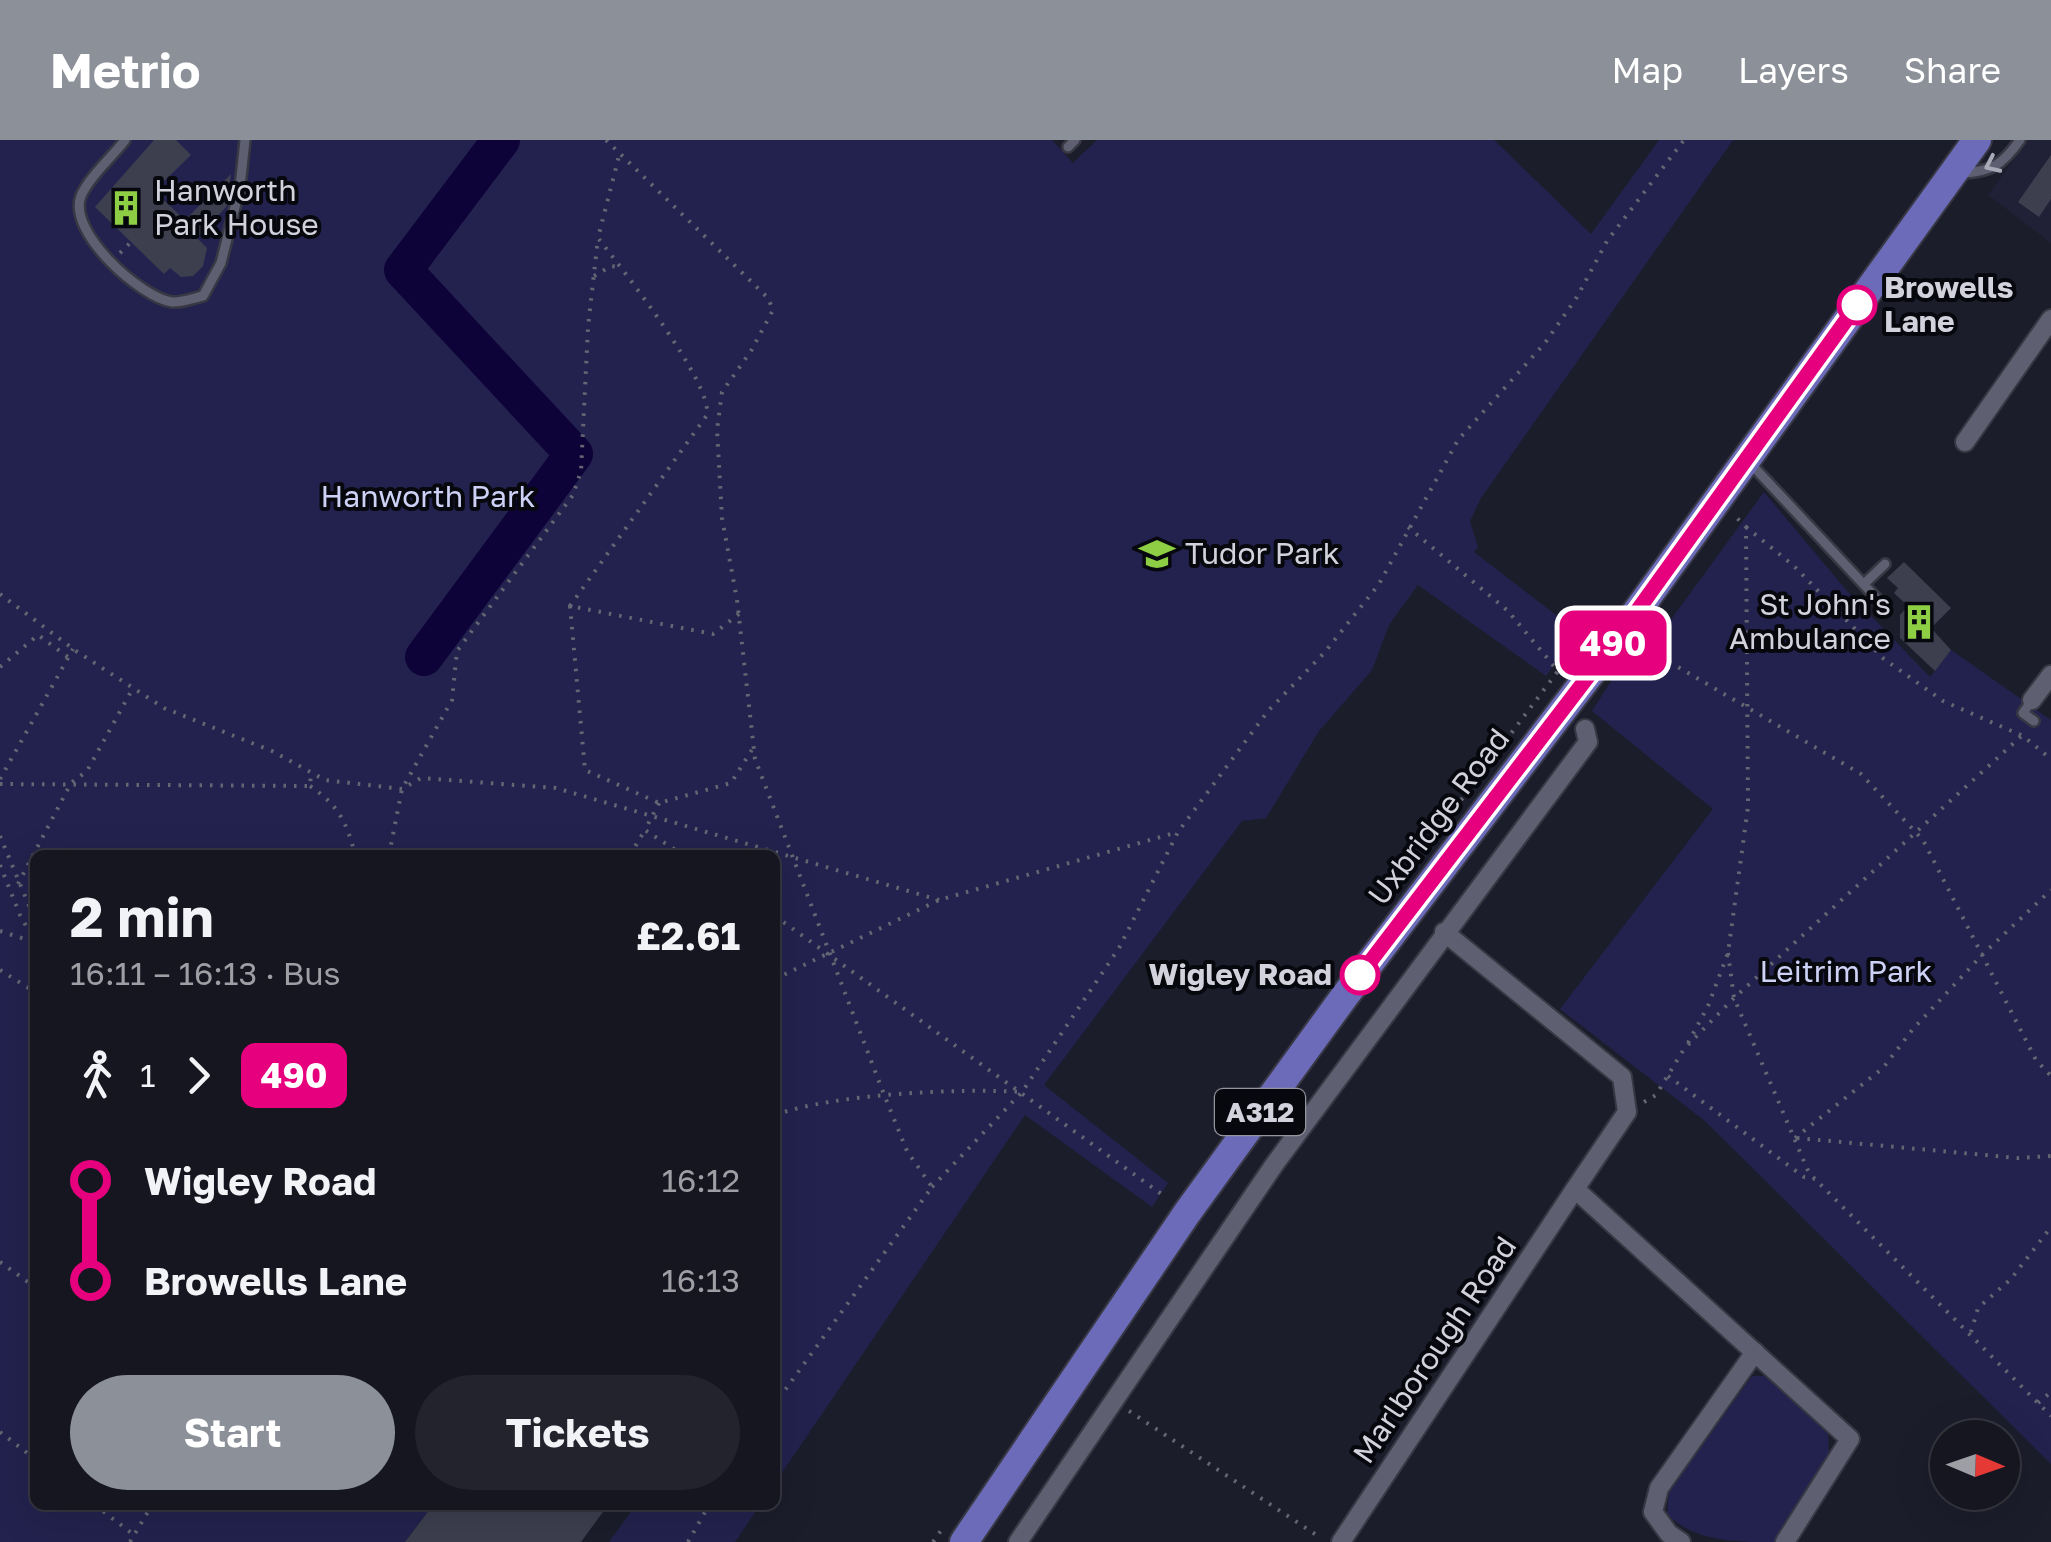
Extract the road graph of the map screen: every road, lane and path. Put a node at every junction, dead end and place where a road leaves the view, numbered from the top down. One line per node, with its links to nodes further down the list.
1 (126, 140): 2 (lane)
2 (244, 140)
3 (606, 140): 7 (path)
4 (1684, 140): 19 (path)
5 (1977, 140): 8 (main road, Uxbridge Road / A312)
6 (2020, 140): 8 (lane, one-way to 8)
7 (620, 152): 9 (path); 16 (path)
8 (1954, 173): 18 (main road, Uxbridge Road / A312)
9 (598, 238): 12 (path); 13 (path)
10 (131, 242): 11 (path)
11 (118, 254)
12 (620, 267): 13 (path); 15 (path)
13 (594, 276): 44 (path)
14 (2051, 319): 17 (street)
15 (707, 410): 16 (path); 24 (path)
16 (718, 412): 25 (path)
17 (1964, 442)
18 (1746, 460): 21 (lane); 89 (main road, Uxbridge Road / A312)
19 (1408, 527): 31 (path); 49 (path)
20 (1885, 564): 21 (lane)
21 (1864, 584): 23 (lane)
22 (0, 594): 26 (path)
23 (1882, 604)
24 (570, 606): 25 (path); 45 (path)
25 (739, 614): 38 (path)
26 (73, 649): 28 (path); 32 (path)
27 (1648, 650): 34 (path)
28 (68, 657): 29 (path); 41 (path)
29 (0, 667)
30 (2051, 675): 33 (street)
31 (1544, 687)
32 (133, 688): 40 (path); 42 (path)
33 (2032, 700): 35 (lane)
34 (1749, 712): 37 (path); 48 (path); 70 (path)
35 (2034, 721): 37 (path)
36 (1584, 728): 67 (street)
37 (2023, 736): 39 (path); 48 (path)
38 (754, 746): 45 (path); 58 (path)
39 (2051, 759)
40 (311, 772): 43 (path); 44 (path)
41 (0, 782): 42 (path)
42 (72, 784): 43 (path); 51 (path)
43 (310, 786): 52 (path)
44 (402, 789): 46 (path); 53 (path)
45 (659, 804): 46 (path)
46 (652, 816): 47 (path); 56 (path)
47 (645, 830): 54 (path); 55 (path)
48 (1914, 831): 72 (path); 76 (path)
49 (1178, 832): 63 (path); 80 (path)
50 (0, 836): 61 (path)
51 (36, 850)
52 (353, 850)
53 (390, 850)
54 (633, 850)
55 (675, 850)
56 (774, 850)
57 (780, 852): 58 (path)
58 (795, 856): 63 (path); 71 (path)
59 (30, 862): 61 (path)
60 (0, 865): 68 (path)
61 (18, 884): 64 (path)
62 (2051, 890): 72 (path)
63 (939, 900): 71 (path)
64 (30, 909)
65 (780, 919): 71 (path)
66 (0, 931): 69 (path)
67 (1444, 932): 82 (street); 97 (street)
68 (30, 933)
69 (30, 940)
70 (1728, 953): 76 (path); 77 (path)
71 (830, 954): 74 (path); 80 (path); 81 (path)
72 (1983, 954): 79 (path); 84 (path)
73 (0, 970): 75 (path)
74 (780, 977)
75 (30, 989)
76 (1734, 998): 77 (path); 84 (path)
77 (1684, 1049): 78 (path)
78 (1668, 1076): 82 (path); 86 (path)
79 (2051, 1076)
80 (1022, 1092): 81 (path); 87 (path); 89 (path)
81 (885, 1098): 83 (path); 87 (path)
82 (1627, 1112): 88 (street)
83 (780, 1114)
84 (1796, 1138): 85 (path); 86 (path)
85 (2051, 1156)
86 (1815, 1179): 93 (path)
87 (932, 1187): 96 (path)
88 (1575, 1189): 94 (street); 108 (street, Marlborough Road)
89 (1187, 1212): 111 (main road, Uxbridge Road / A312)
90 (2051, 1226): 93 (path)
91 (0, 1262): 92 (path)
92 (30, 1283)
93 (1971, 1332): 98 (path)
94 (1755, 1352): 101 (street); 114 (street)
95 (2051, 1392): 98 (path)
96 (780, 1397)
97 (1112, 1400): 112 (street); 113 (path)
98 (2038, 1403): 99 (path)
99 (2051, 1416)
100 (0, 1432): 103 (path)
101 (1850, 1438): 102 (street); 115 (street)
102 (1866, 1452)
103 (30, 1455)
104 (102, 1510): 107 (path)
105 (149, 1510): 107 (path)
106 (706, 1510): 110 (path)
107 (134, 1535): 109 (path)
108 (1347, 1540)
109 (130, 1542)
110 (688, 1542)
111 (964, 1542)
112 (1018, 1542)
113 (1327, 1542)
114 (1681, 1542)
115 (1786, 1542)

